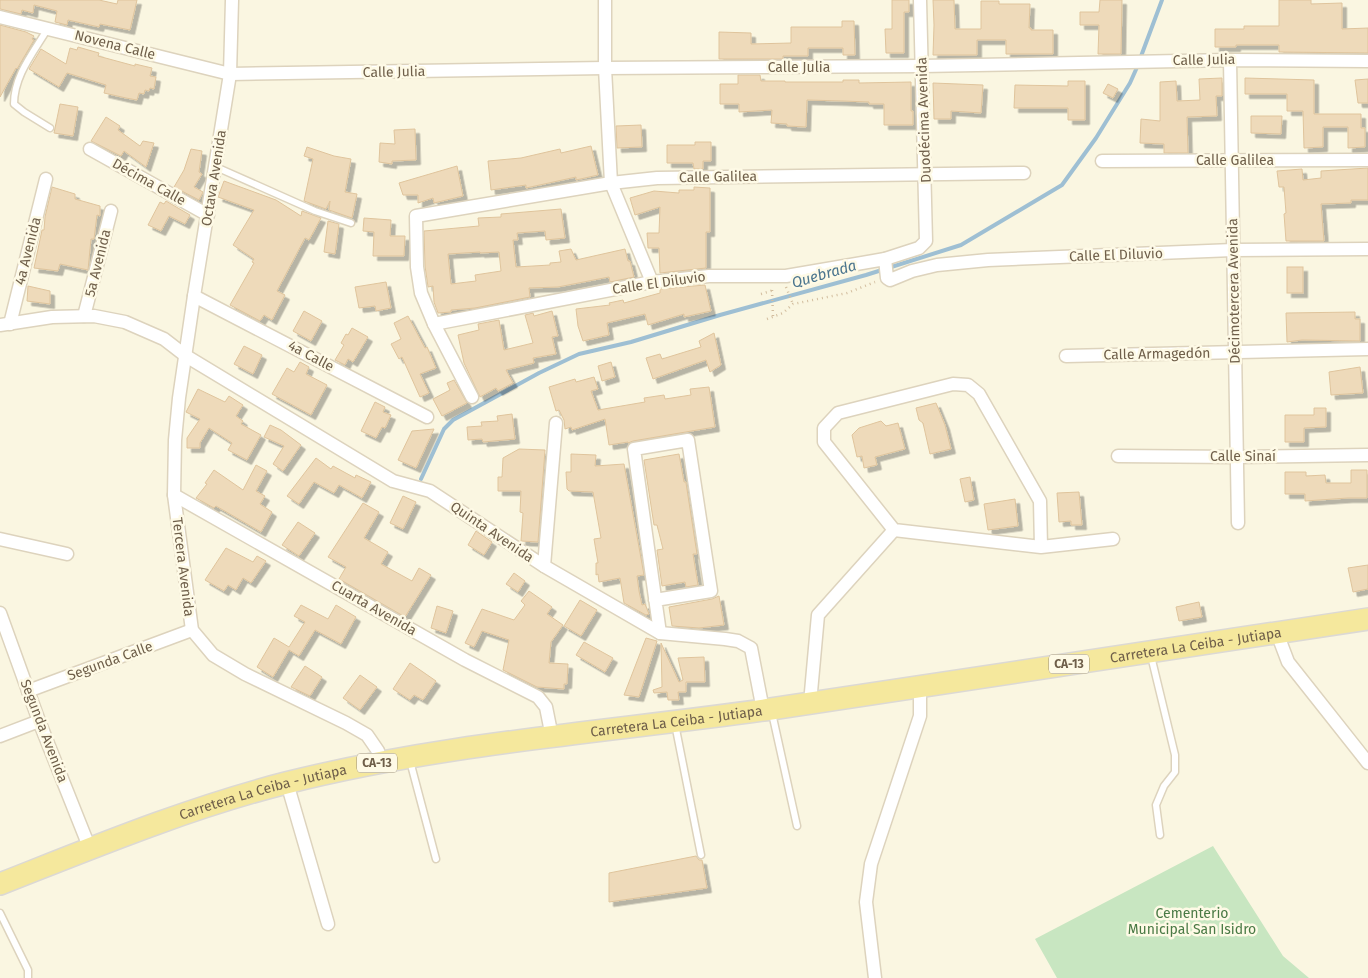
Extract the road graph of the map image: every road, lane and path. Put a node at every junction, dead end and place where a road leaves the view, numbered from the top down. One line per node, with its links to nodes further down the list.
1 (232, 0): 10 (street, Octava Avenida)
2 (605, 0): 9 (street)
3 (920, 0): 8 (street, Duodécima Avenida)
4 (0, 17): 5 (street, Novena Calle)
5 (48, 28): 10 (street, Novena Calle); 11 (lane)
6 (1230, 60): 7 (street, Calle Julia); 8 (street, Calle Julia); 13 (street, Décimotercera Avenida)
7 (1368, 61)
8 (922, 66): 9 (street, Calle Julia); 18 (street, Duodécima Avenida)
9 (605, 68): 10 (street, Calle Julia); 20 (street)
10 (230, 74): 16 (street, Octava Avenida)
11 (50, 128)
12 (90, 149): 22 (street, Décima Calle)
13 (1232, 160): 14 (street, Calle Galilea); 15 (street, Calle Galilea); 26 (street, Décimotercera Avenida)
14 (1368, 160)
15 (1102, 161)
16 (216, 167): 22 (street, Octava Avenida); 23 (lane)
17 (1024, 173): 18 (street, Calle Galilea)
18 (926, 174): 20 (street, Calle Galilea); 24 (street, Duodécima Avenida)
19 (46, 179): 37 (street, 4a Avenida)
20 (611, 183): 29 (street); 38 (street, Calle Galilea)
21 (111, 210): 34 (street, 5a Avenida)
22 (208, 215): 32 (street, Octava Avenida)
23 (351, 223)
24 (926, 241): 27 (street, Calle El Diluvio)
25 (1368, 249): 26 (street, Calle El Diluvio)
26 (1233, 250): 28 (street, Calle El Diluvio); 40 (street, Décimotercera Avenida)
27 (885, 262): 28 (street); 29 (street, Calle El Diluvio)
28 (887, 278): 33 (path)
29 (652, 282): 38 (street, Calle El Diluvio)
30 (772, 290): 35 (path)
31 (788, 294): 33 (path)
32 (194, 296): 41 (street, Octava Avenida); 44 (street, 4a Calle)
33 (792, 302): 35 (path)
34 (84, 316): 37 (street); 41 (street)
35 (773, 316): 36 (path)
36 (767, 319)
37 (5, 324)
38 (434, 324): 43 (street)
39 (1368, 349): 40 (street, Calle Armagedón)
40 (1235, 352): 42 (street, Calle Armagedón); 48 (street, Décimotercera Avenida)
41 (186, 356): 49 (street, Tercera Avenida); 56 (street, Quinta Avenida)
42 (1066, 356)
43 (472, 397)
44 (427, 417)
45 (556, 423): 56 (street)
46 (1368, 455): 48 (street, Calle Sinaí)
47 (1118, 456): 48 (street, Calle Sinaí)
48 (1237, 457): 50 (street, Décimotercera Avenida)
49 (174, 494): 60 (street, Tercera Avenida); 71 (street, Cuarta Avenida)
50 (1238, 523)
51 (894, 530): 54 (street); 54 (street); 66 (street)
52 (0, 539): 55 (street)
53 (1113, 539): 54 (street)
54 (1041, 548)
55 (67, 554)
56 (544, 566): 61 (street, Quinta Avenida)
57 (655, 600): 57 (street); 61 (street)
58 (0, 615): 65 (street, Segunda Avenida)
59 (1368, 619): 62 (main road, Carretera La Ceiba - Jutiapa / CA-13)
60 (192, 630): 65 (street, Segunda Calle); 73 (street, Tercera Avenida)
61 (660, 633): 67 (street, Quinta Avenida)
62 (1277, 633): 63 (main road, Carretera La Ceiba - Jutiapa / CA-13); 74 (street)
63 (1150, 652): 64 (main road, Carretera La Ceiba - Jutiapa / CA-13); 77 (lane)
64 (920, 687): 66 (main road, Carretera La Ceiba - Jutiapa / CA-13); 85 (street)
65 (28, 691): 68 (street, Segunda Avenida)
66 (810, 702): 67 (main road, Carretera La Ceiba - Jutiapa / CA-13)
67 (767, 710): 69 (main road, Carretera La Ceiba - Jutiapa / CA-13); 76 (lane)
68 (39, 722): 70 (street); 78 (street, Segunda Avenida)
69 (674, 723): 71 (main road, Carretera La Ceiba - Jutiapa / CA-13); 79 (lane)
70 (0, 736)
71 (552, 737): 72 (main road, Carretera La Ceiba - Jutiapa / CA-13)
72 (409, 758): 73 (main road, Carretera La Ceiba - Jutiapa / CA-13); 80 (lane)
73 (382, 762): 75 (main road, Carretera La Ceiba - Jutiapa / CA-13)
74 (1368, 763)
75 (287, 783): 78 (main road, Carretera La Ceiba - Jutiapa / CA-13); 83 (street)
76 (797, 826)
77 (1160, 835)
78 (90, 849): 81 (main road, Carretera La Ceiba - Jutiapa / CA-13)
79 (701, 855)
80 (436, 859)
81 (0, 884)
82 (0, 913): 84 (lane)
83 (328, 924)
84 (28, 978)
85 (875, 978)

